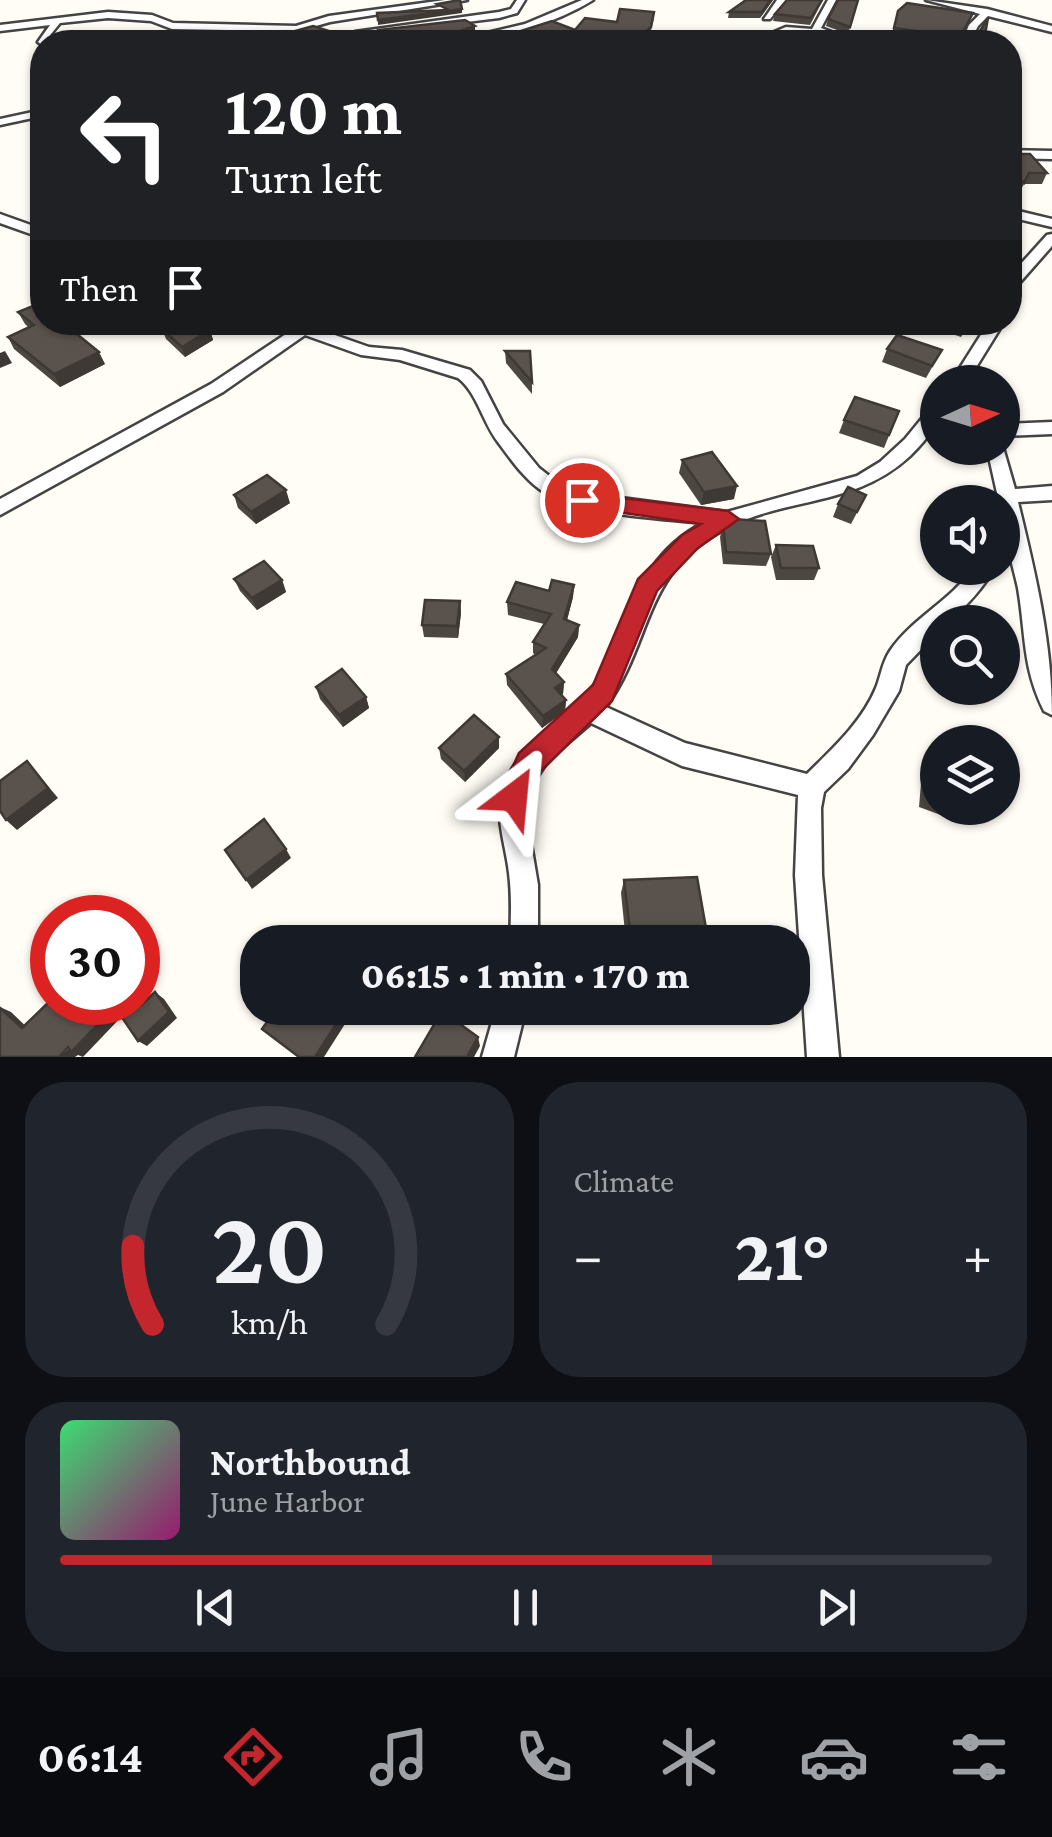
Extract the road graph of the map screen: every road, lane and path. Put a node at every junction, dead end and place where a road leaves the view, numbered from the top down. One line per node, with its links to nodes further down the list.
1 (349, 0): 9 (street)
2 (463, 0): 9 (street)
3 (521, 0): 18 (street)
4 (588, 0): 19 (street)
5 (782, 0): 10 (street)
6 (832, 0): 20 (street)
7 (930, 0): 8 (street)
8 (987, 12): 14 (street); 21 (street)
9 (362, 13): 13 (street); 17 (street)
10 (767, 17)
11 (58, 20): 12 (street); 13 (street); 15 (street)
12 (0, 28)
13 (294, 28): 16 (street)
14 (1052, 29)
15 (51, 30)
16 (288, 30)
17 (360, 30)
18 (376, 30)
19 (504, 30)
20 (818, 30)
21 (971, 30)
22 (30, 116): 23 (street)
23 (0, 122)
24 (1022, 155): 25 (street)
25 (1052, 156)
26 (1022, 216): 28 (street)
27 (0, 218): 29 (street)
28 (1052, 223)
29 (30, 229)
30 (1052, 238): 31 (street)
31 (1022, 269)
32 (287, 335): 43 (street)
33 (325, 335): 44 (street)
34 (989, 335): 35 (street)
35 (970, 365)
36 (1052, 428): 37 (street)
37 (1020, 429)
38 (920, 436): 40 (street)
39 (920, 446): 40 (street)
40 (911, 449): 44 (street)
41 (1052, 493): 42 (street)
42 (1020, 507)
43 (0, 508)
44 (728, 519): 48 (street)
45 (1020, 560): 47 (street)
46 (973, 585): 49 (street)
47 (1052, 704)
48 (588, 710): 49 (street); 50 (street)
49 (812, 787): 53 (street)
50 (524, 925)
51 (506, 1025): 52 (street)
52 (498, 1057)
53 (823, 1057)

